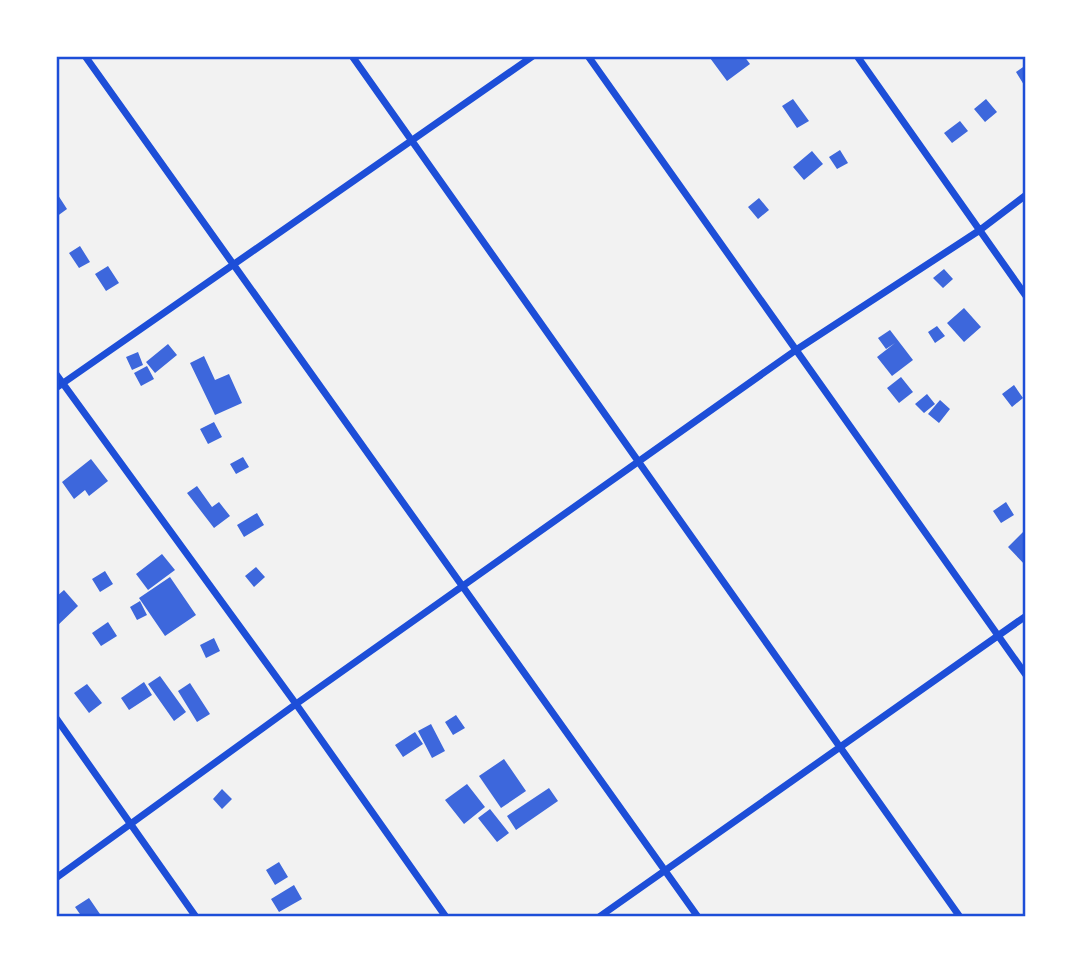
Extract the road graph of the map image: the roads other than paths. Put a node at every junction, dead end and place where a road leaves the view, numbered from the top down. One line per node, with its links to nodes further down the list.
1 (85, 56): 9 (street)
2 (352, 56): 6 (street)
3 (533, 56): 6 (street)
4 (588, 56): 11 (street)
5 (857, 56): 8 (street)
6 (411, 140): 9 (street); 14 (street)
7 (1026, 195): 8 (street)
8 (980, 230): 10 (street); 11 (street)
9 (233, 264): 13 (street); 15 (street)
10 (1026, 296)
11 (796, 350): 14 (street); 17 (street)
12 (56, 374): 13 (street)
13 (59, 385): 19 (street)
14 (639, 461): 15 (street); 21 (street)
15 (462, 586): 19 (street); 23 (street)
16 (1026, 616): 17 (street)
17 (998, 635): 18 (street); 21 (street)
18 (1026, 675)
19 (296, 704): 22 (street); 26 (street)
20 (56, 718): 22 (street)
21 (839, 746): 23 (street); 29 (street)
22 (132, 825): 24 (street); 25 (street)
23 (664, 870): 27 (street); 28 (street)
24 (56, 878)
25 (196, 917)
26 (446, 917)
27 (599, 917)
28 (698, 917)
29 (960, 917)

